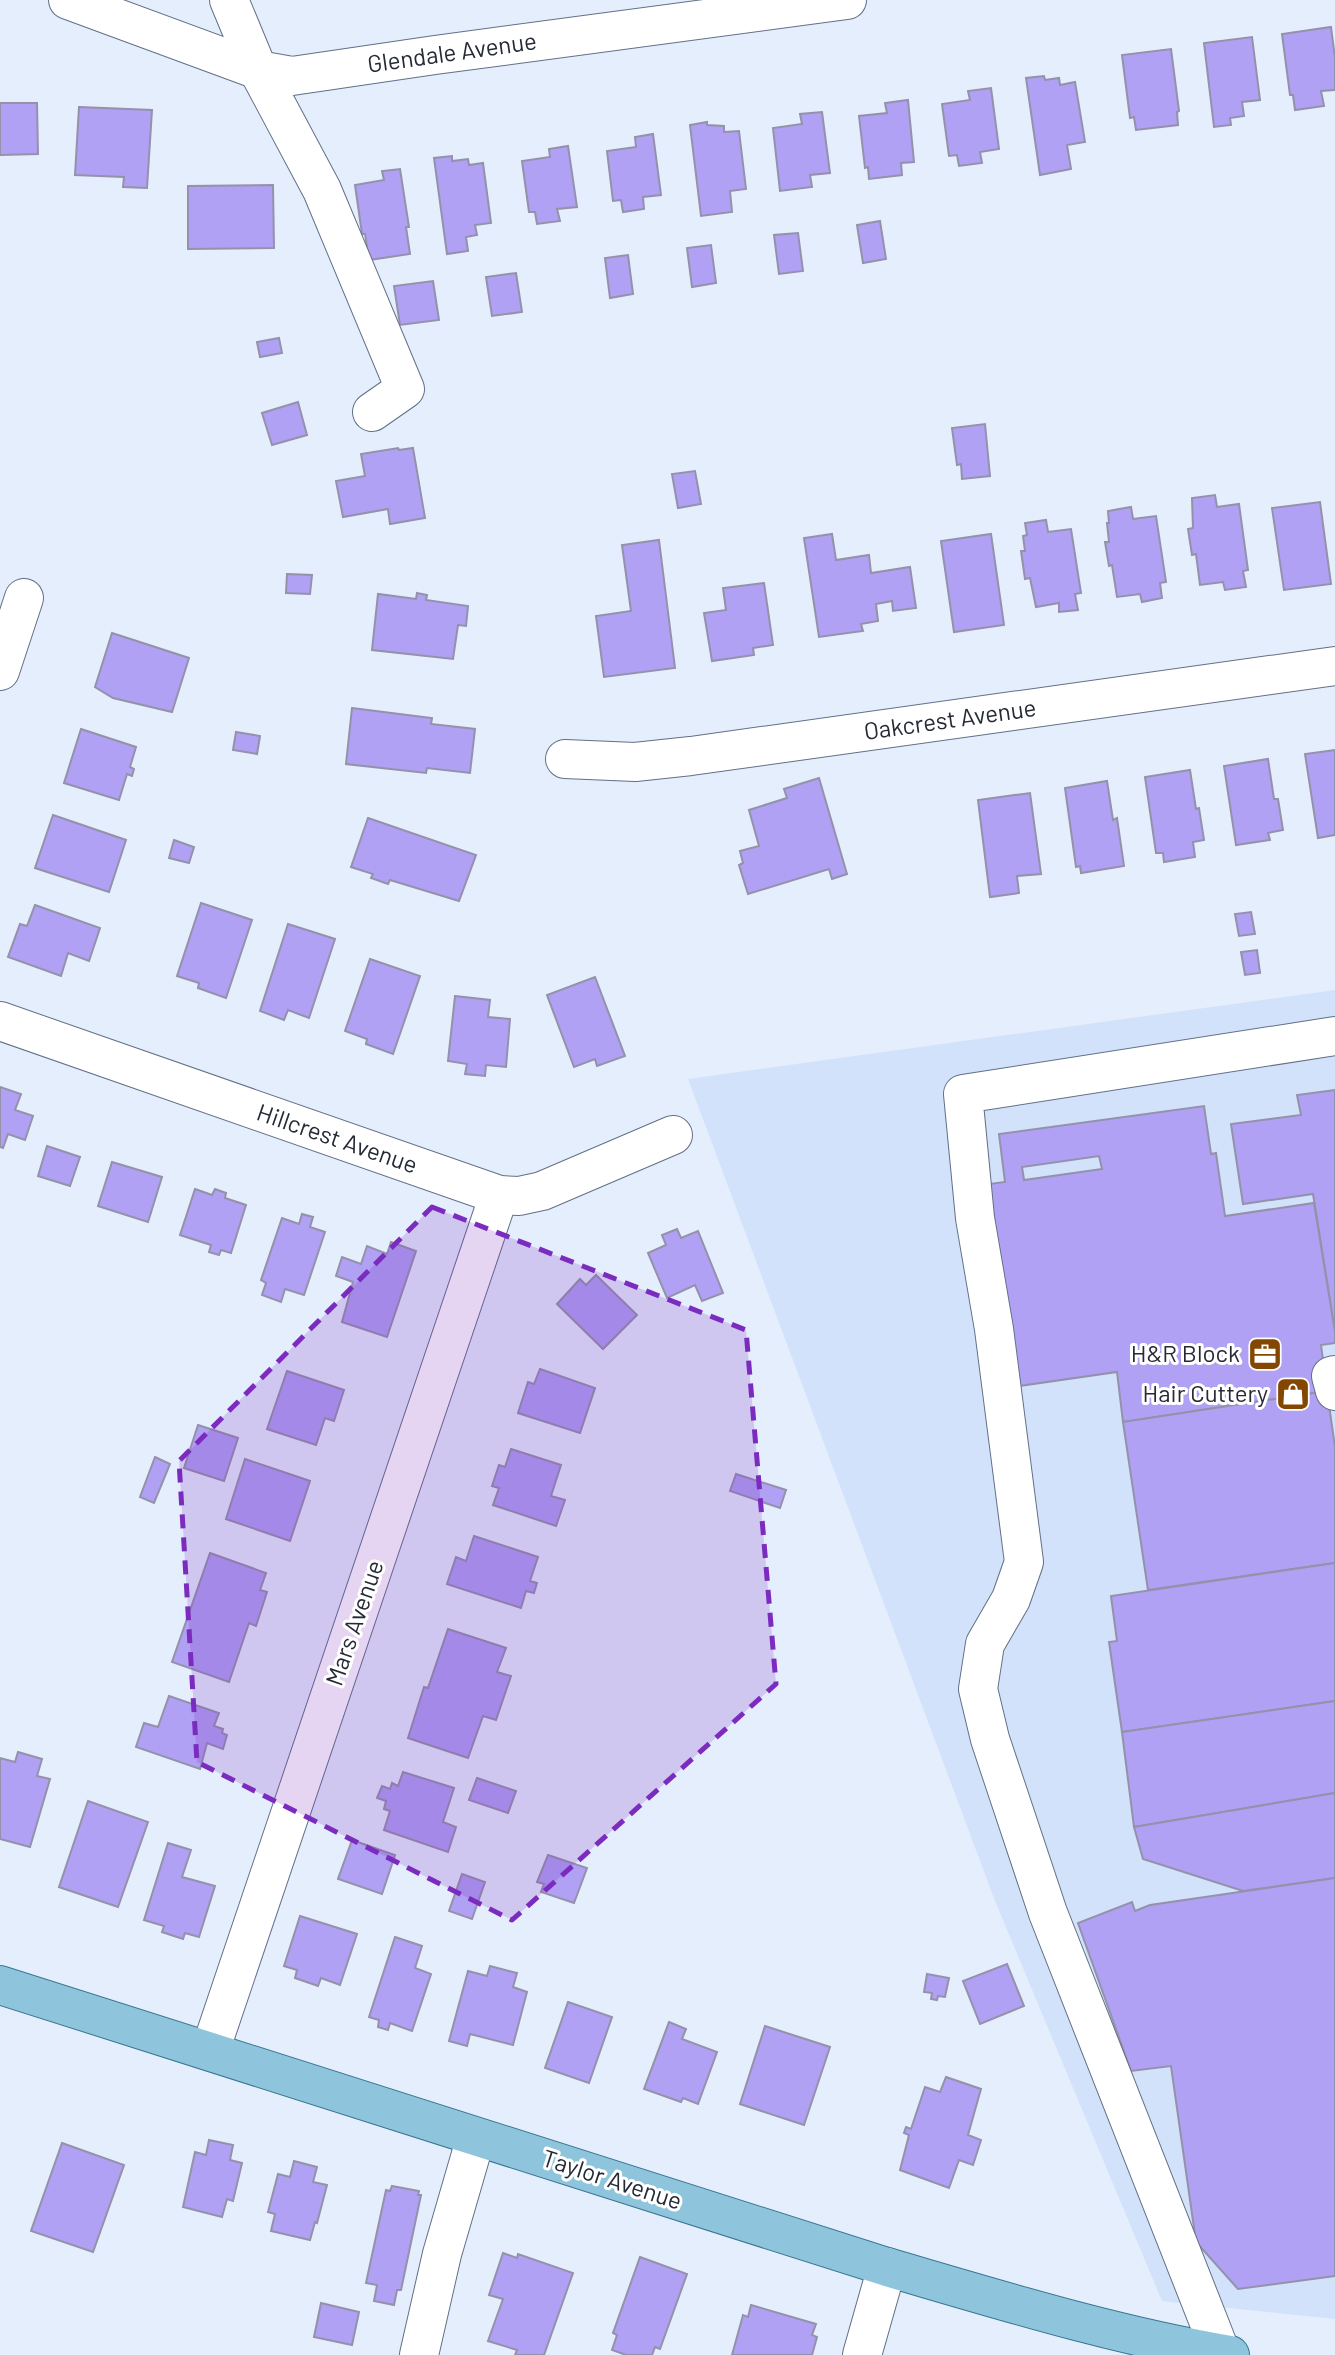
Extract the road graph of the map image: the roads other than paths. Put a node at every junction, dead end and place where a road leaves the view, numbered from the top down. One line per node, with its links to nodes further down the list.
1 (68, 0): 4 (street, Glendale Avenue)
2 (229, 0): 4 (street)
3 (847, 0): 4 (street, Glendale Avenue)
4 (258, 69): 5 (street)
5 (372, 412)
6 (24, 598): 8 (street)
7 (1335, 666): 9 (street, Oakcrest Avenue)
8 (0, 671)
9 (565, 759)
10 (0, 1021): 13 (street, Hillcrest Avenue)
11 (1335, 1036): 20 (street)
12 (673, 1135): 13 (street, Hillcrest Avenue)
13 (499, 1195): 17 (street, Mars Avenue)
14 (1335, 1375): 15 (street)
15 (1335, 1391)
16 (0, 1984): 17 (main road, Taylor Avenue)
17 (210, 2051): 18 (main road, Taylor Avenue)
18 (476, 2137): 19 (main road, Taylor Avenue); 21 (street)
19 (887, 2267): 20 (main road, Taylor Avenue); 22 (street)
20 (1225, 2354)
21 (419, 2355)
22 (862, 2355)

